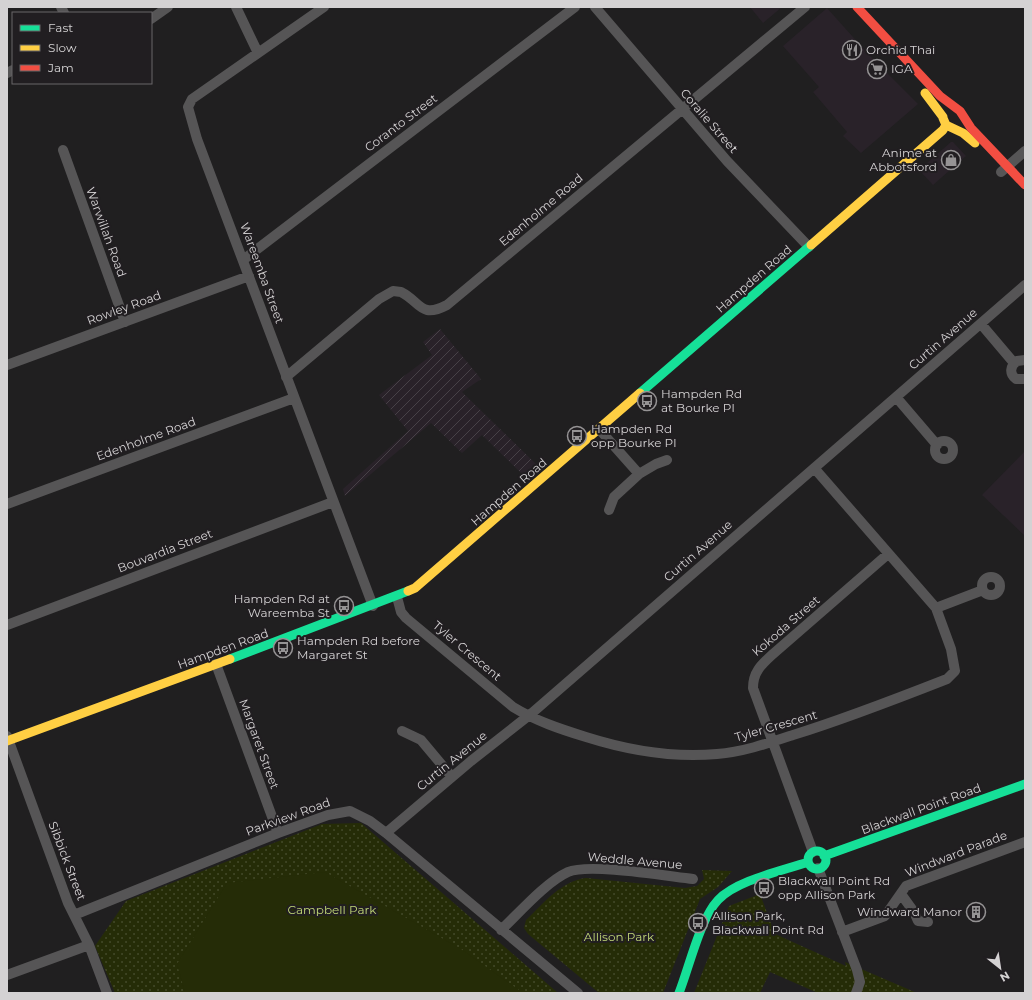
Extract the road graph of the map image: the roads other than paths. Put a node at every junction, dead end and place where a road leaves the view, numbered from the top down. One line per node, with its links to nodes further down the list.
1 (168, 7): 9 (street)
2 (236, 7): 10 (street)
3 (324, 7): 10 (street, Wareemba Street)
4 (575, 7): 21 (street, Coranto Street)
5 (595, 7): 12 (street, Coralie Street)
6 (805, 7): 12 (street, Edenholme Road)
7 (847, 7): 14 (main road)
8 (857, 7): 11 (main road)
9 (152, 18)
10 (258, 53): 21 (street, Wareemba Street)
11 (954, 108): 13 (main road); 14 (main road)
12 (682, 109): 20 (street, Coralie Street); 29 (street, Edenholme Road)
13 (963, 117): 14 (main road); 17 (main road)
14 (948, 124): 17 (main road); 20 (main road, Hampden Road)
15 (63, 150): 24 (street, Warwillah Road)
16 (1025, 151): 17 (street)
17 (1004, 169): 18 (main road); 19 (main road)
18 (1025, 185)
19 (1025, 196)
20 (809, 247): 33 (main road, Hampden Road)
21 (243, 260): 22 (street, Wareemba Street)
22 (249, 276): 24 (street, Rowley Road); 29 (street, Wareemba Street)
23 (1025, 285): 25 (street, Curtin Avenue)
24 (125, 322): 28 (street, Rowley Road)
25 (981, 324): 27 (street); 31 (street, Curtin Avenue)
26 (1025, 360): 27 (street)
27 (1014, 363): 30 (street)
28 (7, 365)
29 (286, 377): 32 (street, Wareemba Street)
30 (1025, 379)
31 (896, 397): 34 (street); 36 (street, Curtin Avenue)
32 (294, 398): 38 (street, Wareemba Street); 39 (street, Edenholme Road)
33 (599, 429): 37 (street); 43 (main road, Hampden Road)
34 (937, 445)
35 (667, 460): 37 (street)
36 (815, 469): 41 (street, Tyler Crescent); 48 (street, Curtin Avenue)
37 (639, 474): 40 (street)
38 (333, 502): 44 (street, Wareemba Street); 46 (street, Bouvardia Street)
39 (7, 504)
40 (609, 510)
41 (888, 554): 45 (street, Tyler Crescent); 51 (street, Kokoda Street)
42 (983, 590): 45 (street)
43 (397, 597): 44 (main road, Hampden Road); 48 (street, Tyler Crescent)
44 (373, 606): 47 (main road, Hampden Road)
45 (936, 608): 51 (street, Tyler Crescent)
46 (7, 624)
47 (216, 664): 50 (main road, Hampden Road); 54 (street, Margaret Street)
48 (528, 716): 51 (street, Tyler Crescent); 52 (street, Curtin Avenue)
49 (402, 731): 52 (street)
50 (8, 739): 63 (street, Sibbick Street)
51 (772, 742): 57 (street, Kokoda Street)
52 (452, 777): 55 (street, Curtin Avenue)
53 (1025, 784): 58 (main road, Blackwall Point Road)
54 (278, 833): 55 (street, Parkview Road); 63 (street, Parkview Road)
55 (386, 833): 65 (street, Parkview Road)
56 (1025, 842): 62 (street, Windward Parade)
57 (813, 852): 58 (main road); 59 (main road)
58 (824, 856): 60 (main road)
59 (808, 862): 60 (main road); 71 (main road)
60 (818, 868): 66 (street)
61 (693, 879): 65 (street, Weddle Avenue)
62 (901, 894): 64 (street); 66 (street, Windward Parade)
63 (74, 915): 67 (street, Sibbick Street)
64 (928, 922)
65 (501, 930): 70 (street, Parkview Road)
66 (842, 932): 72 (street)
67 (89, 945): 68 (street); 69 (street, Sibbick Street)
68 (7, 975)
69 (107, 993)
70 (578, 993)
71 (679, 993)
72 (856, 993)

